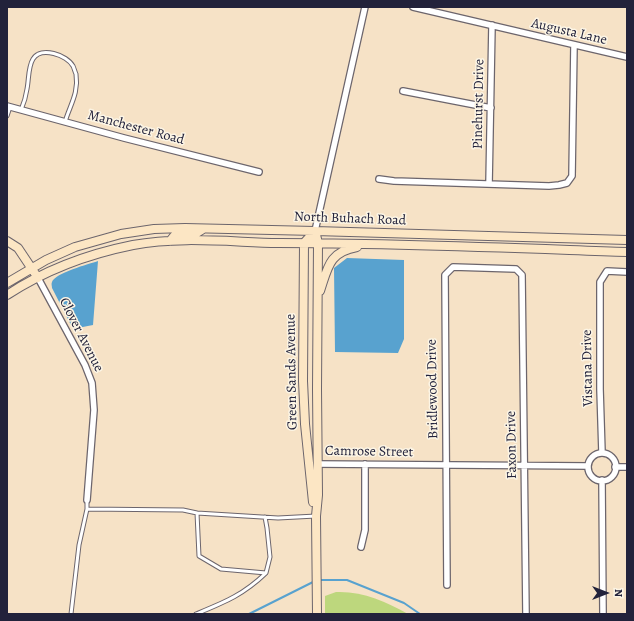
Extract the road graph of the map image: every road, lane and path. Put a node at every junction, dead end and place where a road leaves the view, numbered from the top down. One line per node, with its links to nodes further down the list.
1 (365, 7): 16 (street, Green Sands Avenue)
2 (413, 7): 3 (street, Augusta Lane)
3 (492, 26): 4 (street, Augusta Lane); 8 (street, Pinehurst Drive)
4 (574, 45): 5 (street, Augusta Lane); 14 (street)
5 (627, 57)
6 (403, 92): 8 (street)
7 (8, 106): 9 (street, Manchester Road); 10 (lane)
8 (491, 108): 14 (street, Pinehurst Drive)
9 (22, 110): 11 (street, Manchester Road); 11 (lane)
10 (7, 116)
11 (65, 122): 12 (street, Manchester Road)
12 (259, 172)
13 (379, 179): 14 (street)
14 (489, 184)
15 (204, 228): 16 (main road, North Buhach Road); 19 (main road); 24 (main road, North Buhach Road)
16 (315, 231): 17 (main road, North Buhach Road); 20 (main road, Green Sands Avenue); 21 (main road, Green Sands Avenue)
17 (627, 240)
18 (7, 241): 24 (main road)
19 (170, 241): 20 (main road, North Buhach Road); 27 (main road, North Buhach Road)
20 (304, 243): 21 (main road, North Buhach Road); 43 (main road, Green Sands Avenue)
21 (318, 243): 22 (main road, North Buhach Road); 30 (main road, Green Sands Avenue)
22 (372, 244): 23 (main road, North Buhach Road); 30 (main road)
23 (627, 252)
24 (32, 268): 27 (main road); 28 (main road, North Buhach Road)
25 (627, 272): 31 (street, Vistana Drive)
26 (522, 276): 34 (street, Bridlewood Drive); 35 (street, Faxon Drive)
27 (38, 278): 29 (main road, North Buhach Road); 40 (street, Clover Avenue)
28 (7, 283)
29 (7, 295)
30 (318, 299): 32 (main road, Green Sands Avenue)
31 (602, 453): 36 (street); 37 (street)
32 (317, 464): 33 (street, Camrose Street); 43 (main road, Green Sands Avenue)
33 (365, 464): 34 (street, Camrose Street); 45 (street)
34 (446, 465): 35 (street, Camrose Street); 47 (street, Bridlewood Drive)
35 (524, 466): 36 (street, Camrose Street); 51 (street, Faxon Drive)
36 (588, 466): 39 (street)
37 (615, 467): 38 (street); 39 (street)
38 (627, 467)
39 (602, 480): 52 (street)
40 (87, 500): 41 (lane)
41 (87, 508): 42 (lane); 48 (lane)
42 (197, 513): 44 (lane); 46 (lane)
43 (316, 516): 44 (lane); 50 (main road, Green Sands Avenue)
44 (265, 517): 46 (lane)
45 (361, 547)
46 (266, 573): 49 (lane)
47 (447, 585)
48 (71, 614)
49 (196, 614)
50 (317, 614)
51 (526, 614)
52 (603, 614)

